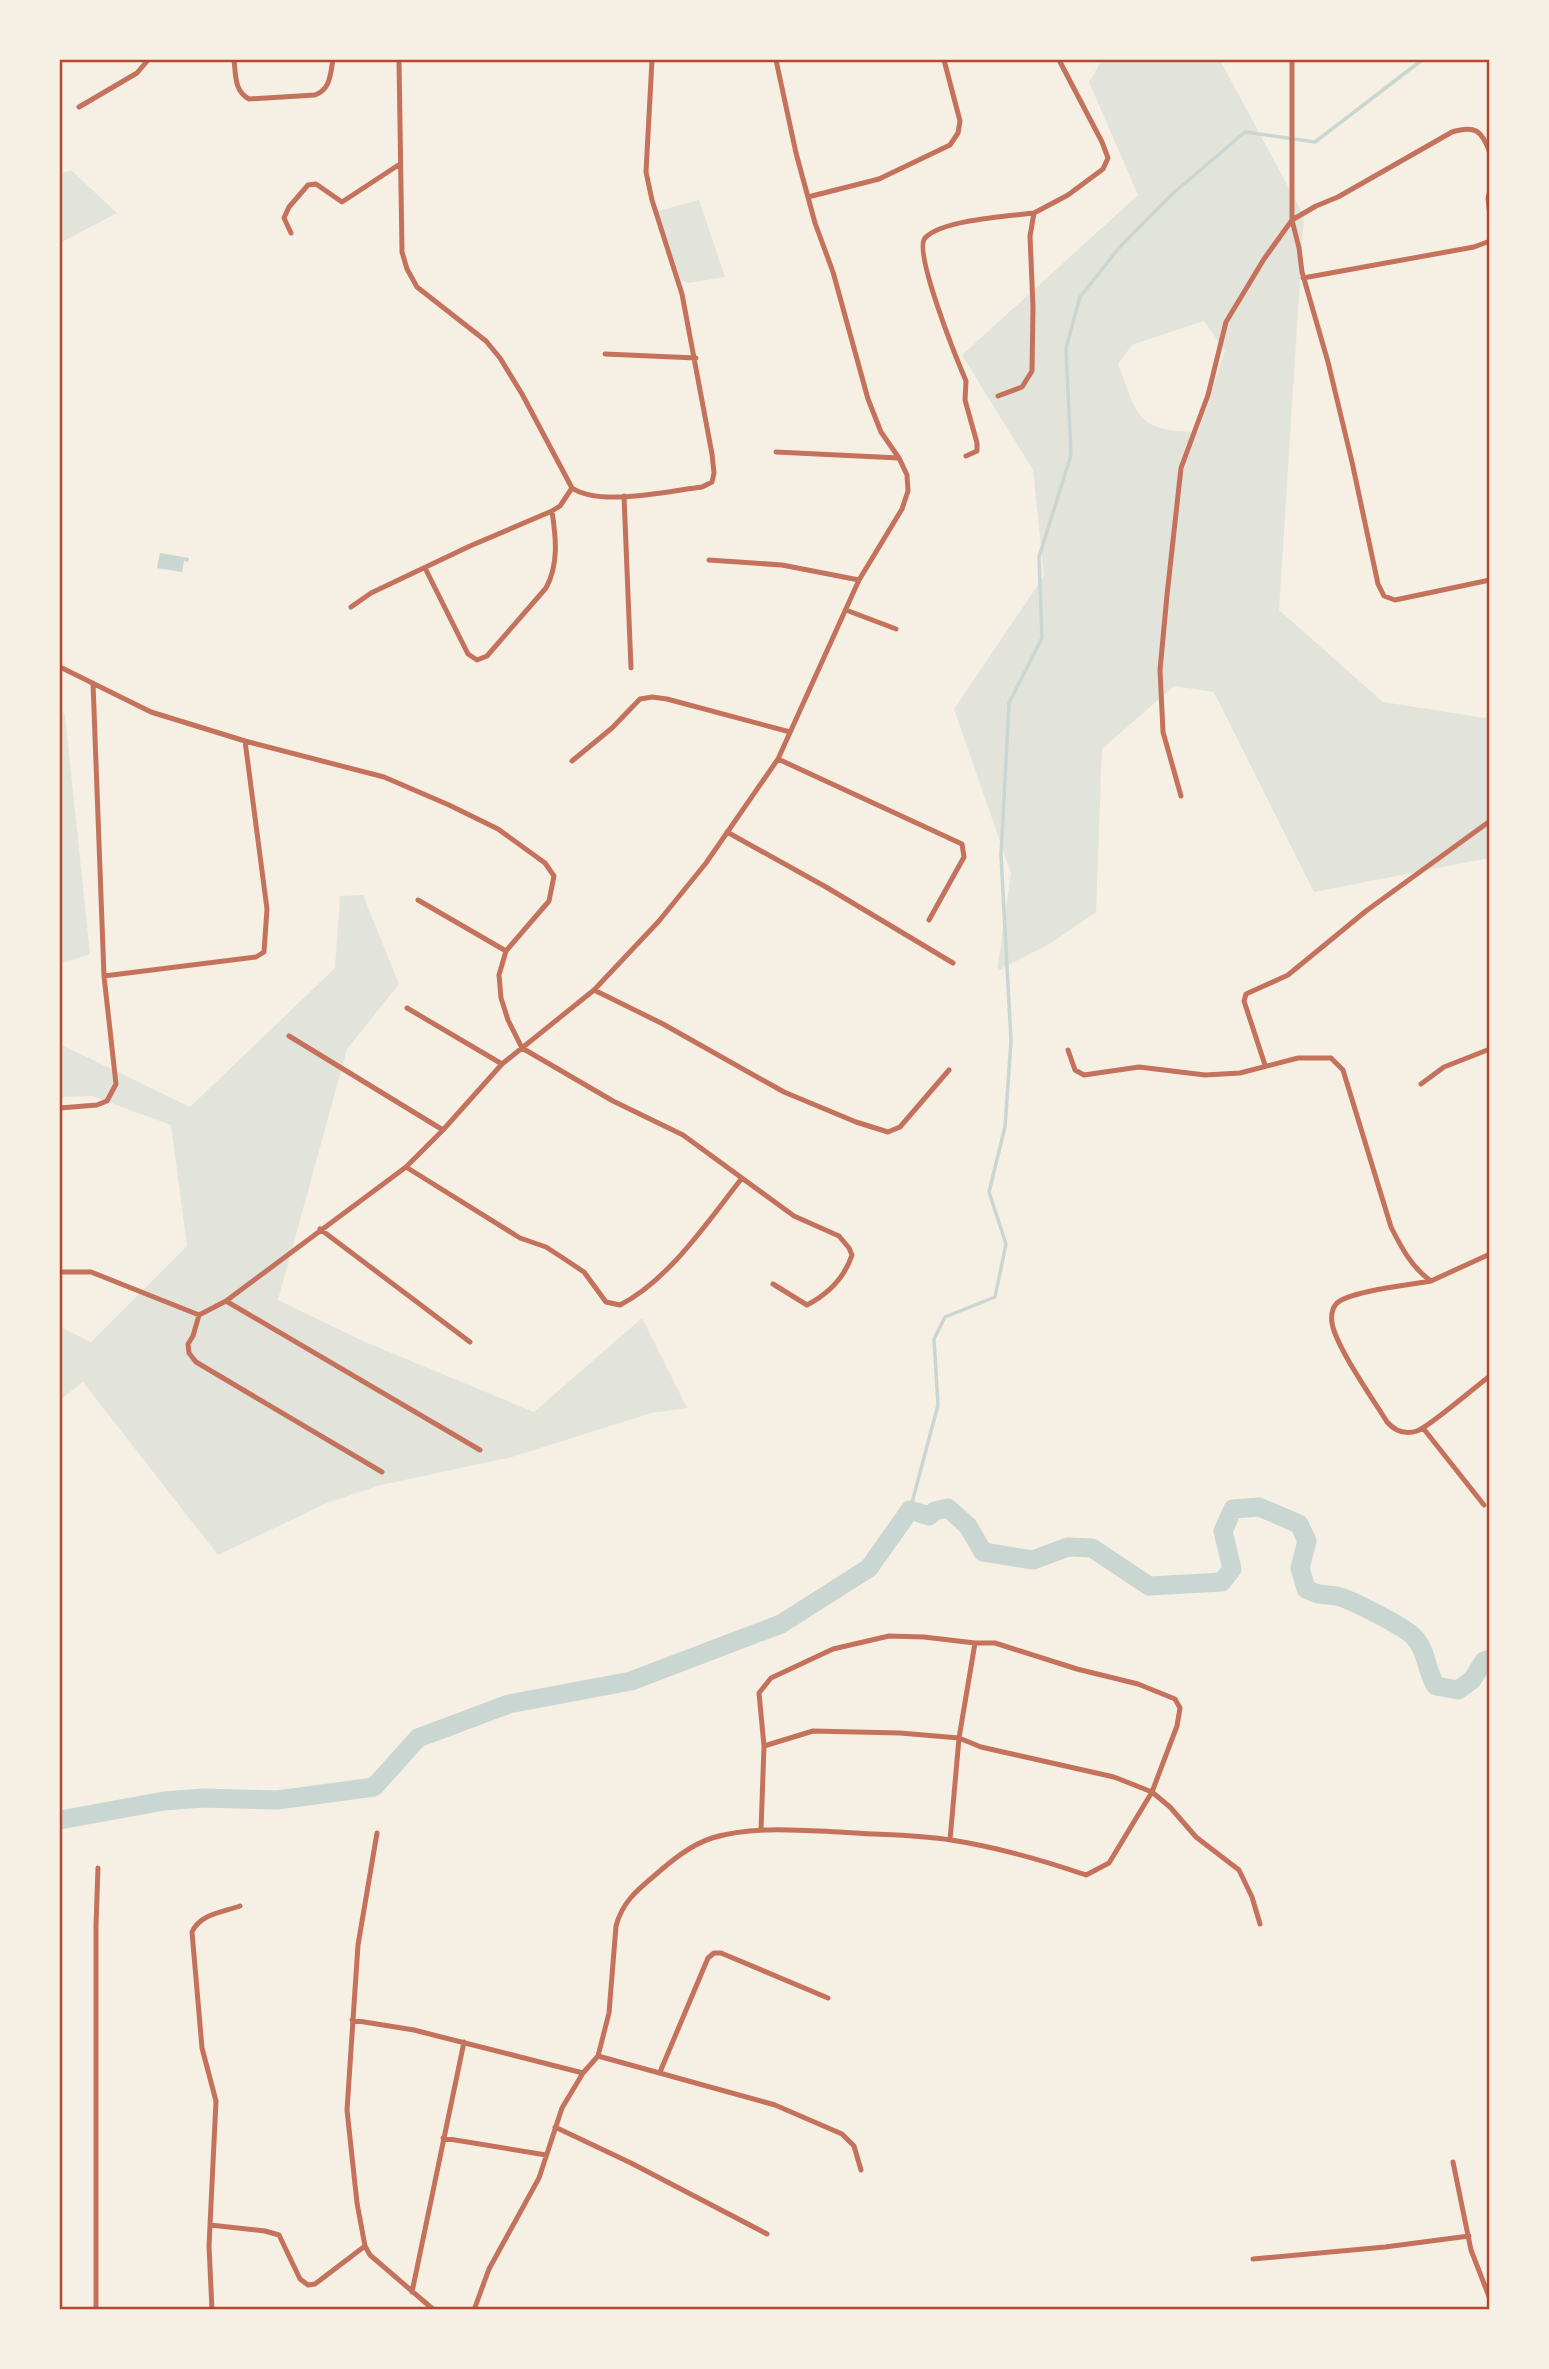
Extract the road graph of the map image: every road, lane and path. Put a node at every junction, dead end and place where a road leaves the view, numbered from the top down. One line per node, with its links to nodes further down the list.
1 (148, 60): 10 (street)
2 (234, 60): 3 (street)
3 (333, 60)
4 (399, 60): 12 (street)
5 (652, 60): 22 (street)
6 (776, 60): 14 (street)
7 (944, 60): 14 (street)
8 (1059, 60): 15 (street)
9 (1292, 60): 17 (street)
10 (79, 107)
11 (1489, 153): 17 (street)
12 (400, 164): 18 (street); 27 (street)
13 (1489, 190): 16 (street)
14 (808, 197): 26 (street)
15 (1034, 213): 23 (street); 25 (street)
16 (1489, 217)
17 (1292, 220): 20 (street); 44 (street)
18 (291, 233)
19 (1489, 241): 20 (street)
20 (1303, 278): 33 (street)
21 (605, 354): 22 (street)
22 (696, 358): 28 (street)
23 (998, 396)
24 (776, 452): 26 (street)
25 (966, 456)
26 (899, 458): 32 (street)
27 (572, 488): 28 (street); 29 (street)
28 (624, 496): 38 (street)
29 (552, 511): 31 (street); 31 (street)
30 (709, 560): 32 (street)
31 (425, 568): 34 (street)
32 (859, 580): 35 (street)
33 (1489, 580)
34 (351, 607)
35 (846, 610): 36 (street); 40 (street)
36 (896, 629)
37 (60, 667): 39 (street)
38 (631, 668)
39 (93, 683): 41 (street); 51 (street)
40 (790, 732): 42 (street); 43 (street)
41 (245, 741): 49 (street); 51 (street)
42 (778, 760): 46 (street); 48 (street)
43 (572, 761)
44 (1181, 796)
45 (1489, 821): 59 (street)
46 (727, 832): 50 (street); 52 (street)
47 (418, 900): 49 (street)
48 (929, 920)
49 (506, 951): 55 (street)
50 (953, 963)
51 (104, 976): 62 (street)
52 (594, 990): 55 (street); 60 (street)
53 (407, 1007): 58 (street)
54 (289, 1036): 63 (street)
55 (522, 1048): 58 (street); 65 (street)
56 (1489, 1049): 61 (street)
57 (1068, 1050): 59 (street)
58 (502, 1064): 63 (street)
59 (1265, 1065): 69 (street)
60 (949, 1070)
61 (1421, 1084)
62 (60, 1108)
63 (443, 1130): 64 (street)
64 (406, 1167): 65 (street); 66 (street)
65 (742, 1178): 70 (street)
66 (320, 1229): 71 (street); 73 (street)
67 (1489, 1254): 69 (street)
68 (60, 1272): 72 (street)
69 (1431, 1281): 75 (street)
70 (773, 1284)
71 (226, 1301): 72 (street); 76 (street)
72 (199, 1315): 77 (street)
73 (470, 1342)
74 (1489, 1378): 75 (street)
75 (1423, 1428): 78 (street)
76 (480, 1450)
77 (382, 1472)
78 (1483, 1505)
79 (975, 1643): 80 (street); 81 (street); 82 (street)
80 (959, 1738): 81 (street); 82 (street); 85 (street)
81 (764, 1746): 83 (street)
82 (1152, 1792): 85 (street); 88 (street)
83 (761, 1830): 85 (street); 92 (street)
84 (377, 1833): 90 (street)
85 (950, 1840)
86 (99, 1868): 107 (street)
87 (240, 1906): 100 (street)
88 (1260, 1924)
89 (828, 1998): 93 (street)
90 (352, 2020): 91 (street); 103 (street)
91 (464, 2042): 94 (street); 96 (street)
92 (598, 2056): 93 (street); 94 (street)
93 (660, 2072): 99 (street)
94 (583, 2073): 95 (street)
95 (555, 2127): 97 (street); 101 (street)
96 (443, 2138): 97 (street); 105 (street)
97 (546, 2155): 110 (street)
98 (1453, 2162): 102 (street)
99 (861, 2170)
100 (210, 2225): 103 (street); 108 (street)
101 (767, 2234)
102 (1469, 2236): 104 (street); 106 (street)
103 (365, 2246): 105 (street)
104 (1254, 2259)
105 (412, 2292): 109 (street)
106 (1489, 2299)
107 (96, 2309)
108 (212, 2309)
109 (434, 2309)
110 (474, 2309)

